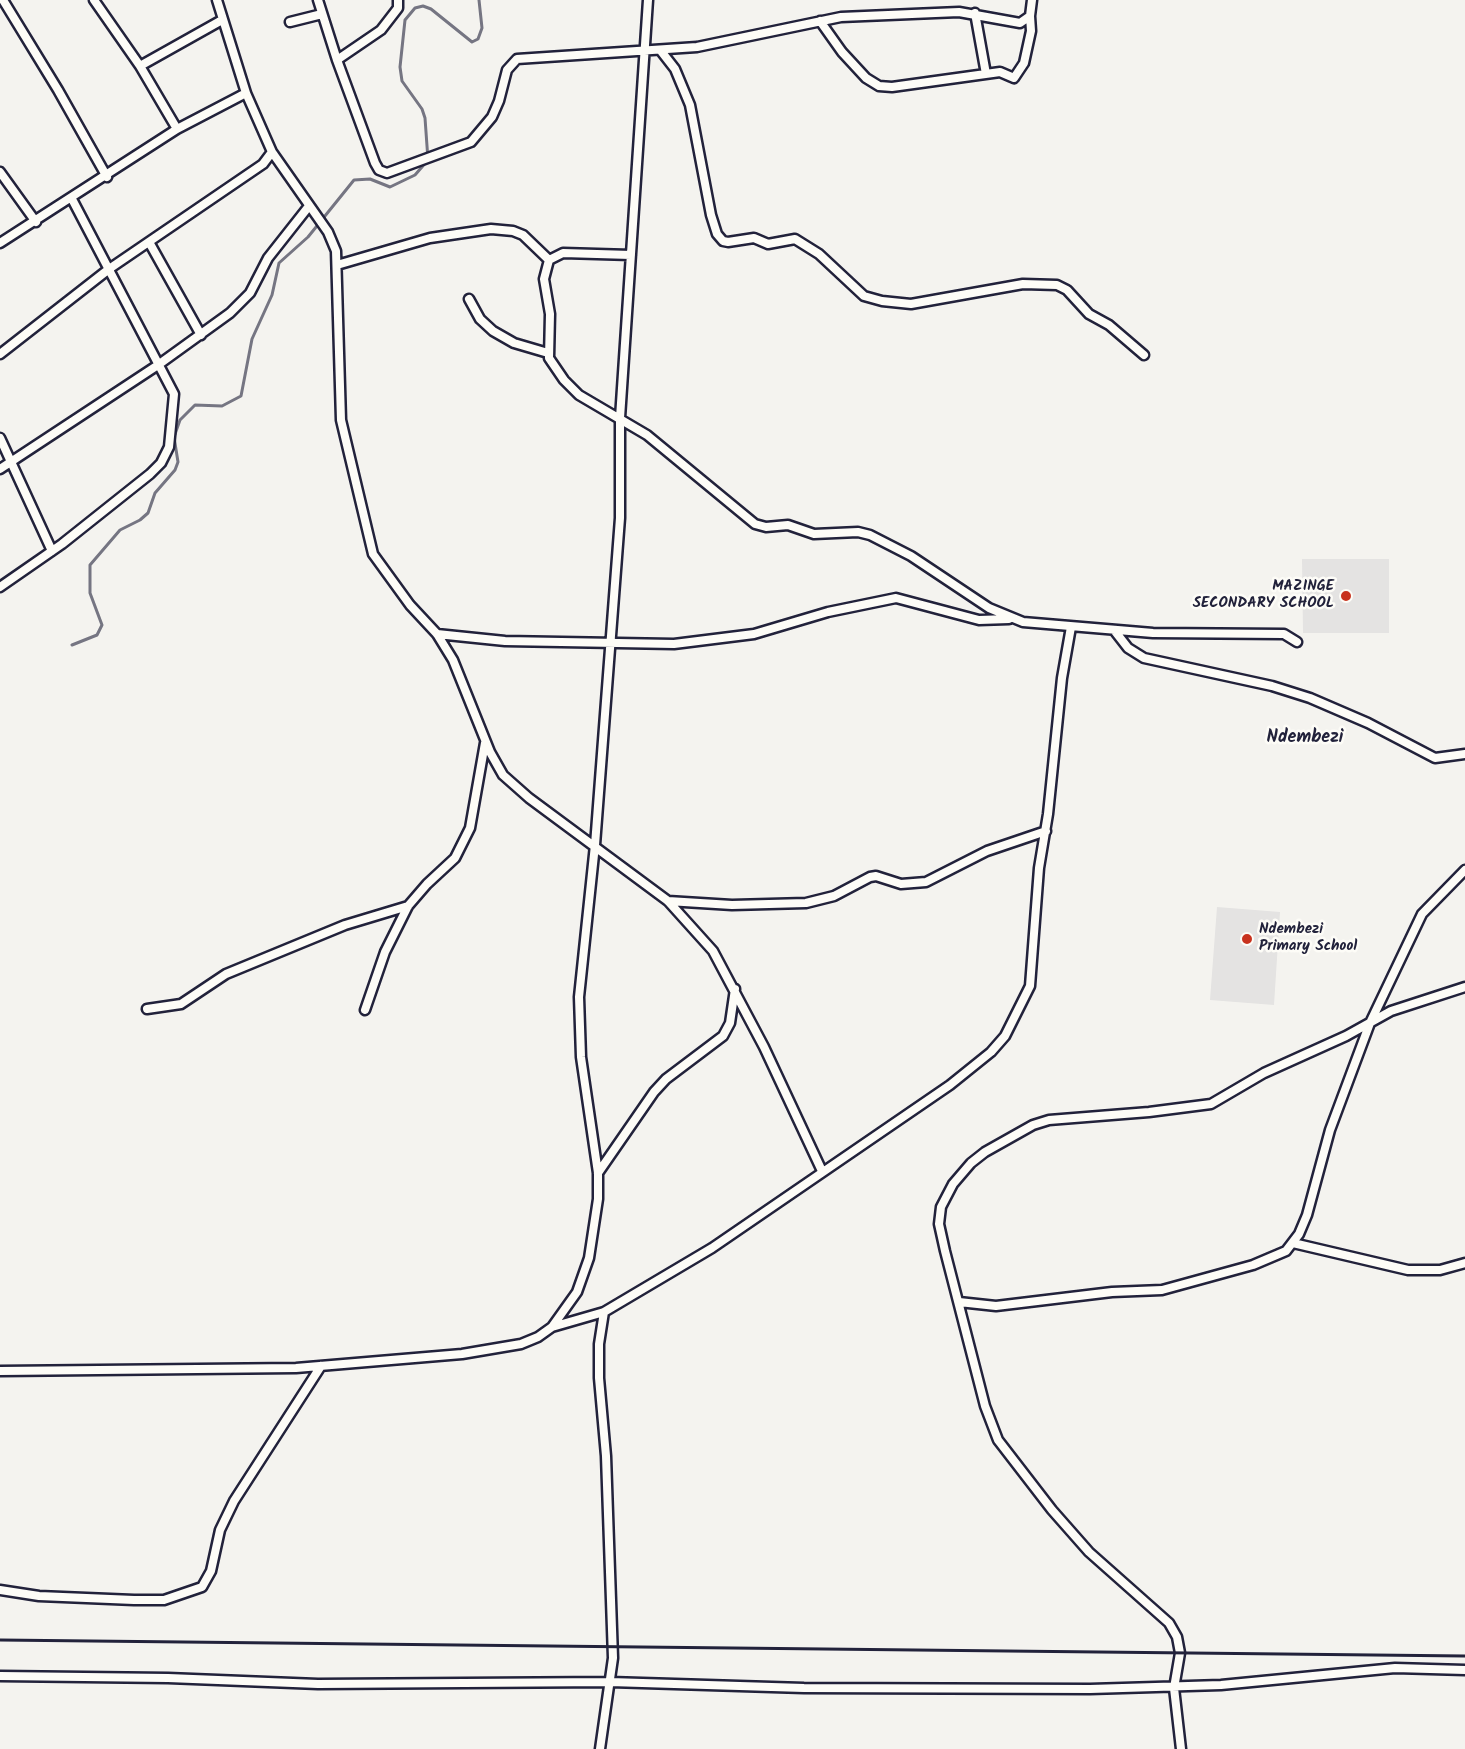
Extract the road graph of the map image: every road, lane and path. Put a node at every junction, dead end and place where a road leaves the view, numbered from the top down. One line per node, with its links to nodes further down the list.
1 (3, 0): 23 (street)
2 (94, 0): 17 (street)
3 (217, 0): 11 (street)
4 (318, 0): 9 (street)
5 (398, 0): 16 (street)
6 (648, 0): 15 (street)
7 (1032, 0): 10 (street)
8 (975, 13): 10 (street); 12 (street); 18 (street)
9 (322, 14): 13 (street); 16 (street)
10 (1030, 16): 18 (street)
11 (222, 20): 17 (street); 19 (street)
12 (820, 21): 14 (street); 18 (street)
13 (290, 22)
14 (661, 51): 15 (street); 37 (street)
15 (645, 52): 16 (street); 29 (street)
16 (337, 60)
17 (140, 66): 20 (street)
18 (986, 74)
19 (246, 93): 20 (street); 21 (street)
20 (177, 129): 23 (street)
21 (272, 152): 25 (street); 27 (street)
22 (0, 172): 26 (street)
23 (107, 177): 24 (street)
24 (72, 199): 26 (street); 32 (street)
25 (309, 206): 31 (street); 34 (street)
26 (36, 222): 28 (street)
27 (148, 242): 32 (street); 34 (street)
28 (0, 243)
29 (631, 255): 30 (street); 39 (street)
30 (549, 260): 31 (street); 35 (street)
31 (337, 265): 48 (street)
32 (109, 270): 36 (street); 38 (street)
33 (470, 299): 35 (street)
34 (201, 335): 38 (street)
35 (548, 353): 39 (street)
36 (0, 354)
37 (1144, 355)
38 (158, 365): 41 (street); 43 (street)
39 (620, 418): 45 (street); 50 (street)
40 (0, 438): 41 (street)
41 (12, 460): 42 (street); 43 (street)
42 (0, 469)
43 (52, 550): 44 (street)
44 (0, 587)
45 (1011, 619): 46 (street); 50 (street)
46 (1071, 627): 47 (street); 53 (street)
47 (1114, 630): 49 (street); 52 (street)
48 (437, 634): 50 (street); 51 (street)
49 (1297, 642)
50 (611, 644): 54 (street)
51 (485, 742): 54 (street); 57 (street)
52 (1465, 754)
53 (1046, 831): 56 (street); 63 (street)
54 (595, 845): 56 (street); 64 (street)
55 (1465, 870): 62 (street)
56 (668, 901): 59 (street)
57 (408, 906): 60 (street); 61 (street)
58 (1465, 987): 62 (street)
59 (735, 989): 63 (street); 64 (street)
60 (147, 1009)
61 (365, 1010)
62 (1370, 1023): 65 (street); 67 (street)
63 (822, 1171): 68 (street)
64 (598, 1173): 69 (street)
65 (1293, 1243): 66 (street); 67 (street)
66 (1465, 1263)
67 (959, 1302): 76 (street)
68 (604, 1312): 69 (street); 75 (street)
69 (552, 1328): 70 (street)
70 (321, 1366): 71 (street); 72 (street)
71 (0, 1371)
72 (0, 1590)
73 (1465, 1670): 76 (street)
74 (0, 1676): 75 (street)
75 (610, 1682): 76 (street); 77 (street)
76 (1174, 1688): 78 (street)
77 (600, 1749)
78 (1181, 1749)

